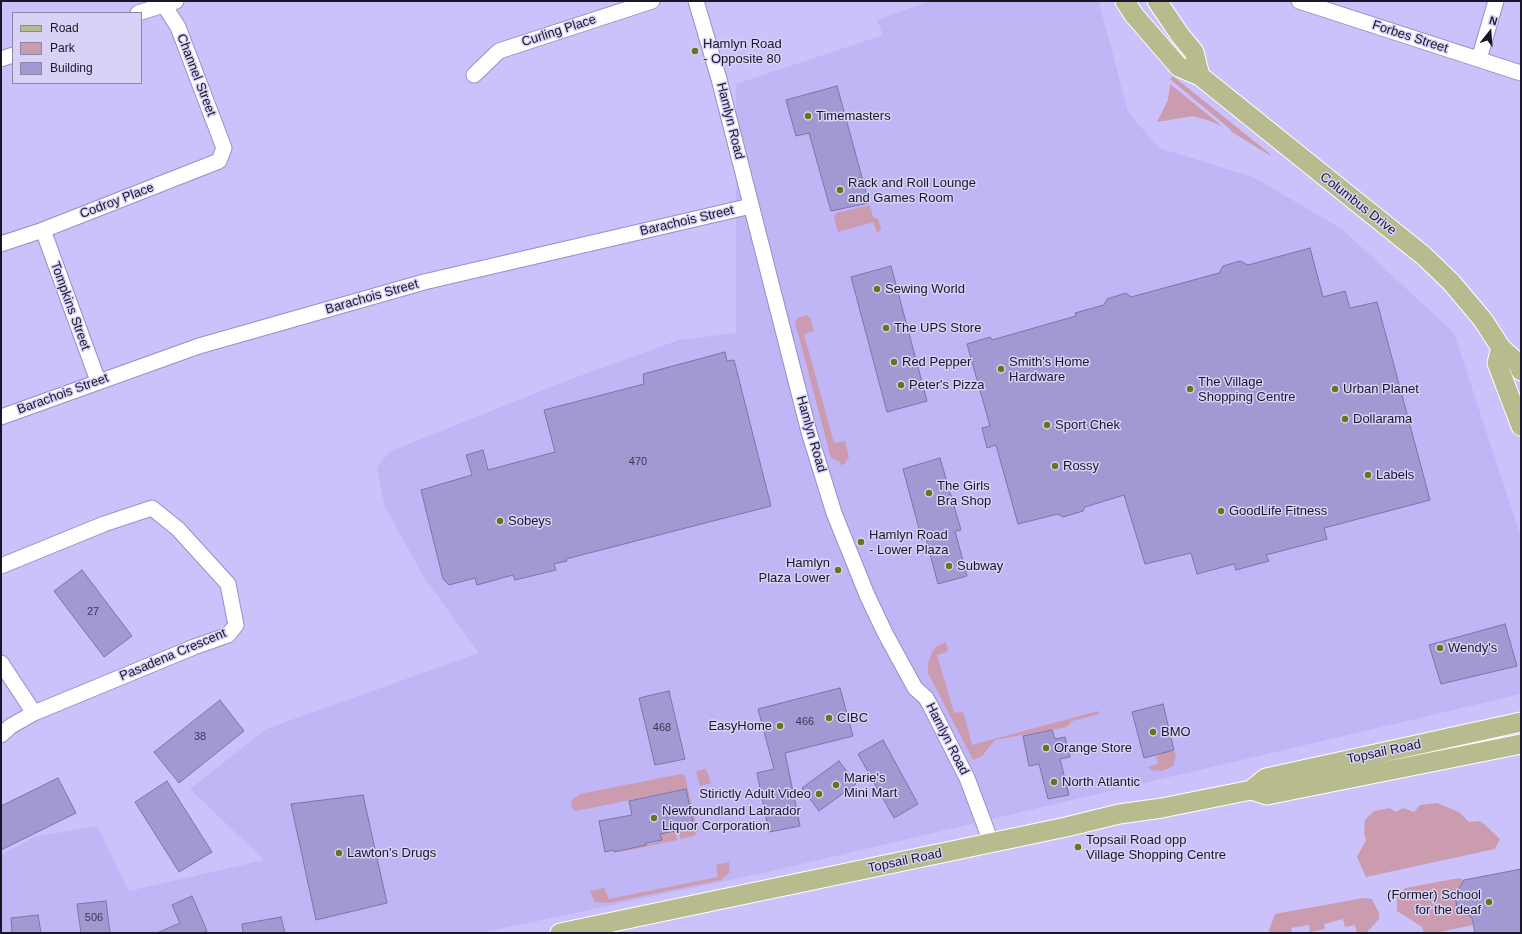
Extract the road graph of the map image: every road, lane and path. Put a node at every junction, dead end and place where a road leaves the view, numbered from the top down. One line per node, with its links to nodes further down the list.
1 (652, 1): 13 (street, Curling Place)
2 (696, 1): 16 (street, Hamlyn Road)
3 (1125, 1): 14 (main road, Columbus Drive)
4 (1157, 1): 14 (main road)
5 (1496, 1): 11 (street)
6 (1308, 2): 11 (street, Forbes Street)
7 (170, 3): 8 (street); 15 (street, Channel Street)
8 (141, 12)
9 (12, 55): 10 (street)
10 (1, 59)
11 (1479, 59): 12 (street, Forbes Street)
12 (1521, 73)
13 (474, 75)
14 (1200, 76): 19 (main road, Columbus Drive)
15 (224, 148): 17 (street, Codroy Place)
16 (751, 206): 21 (street, Barachois Street); 31 (street, Hamlyn Road)
17 (43, 230): 18 (street, Codroy Place); 21 (street, Tompkins Street)
18 (1, 244)
19 (1501, 348): 20 (main road, Columbus Drive); 23 (main road)
20 (1521, 371)
21 (98, 381): 22 (street, Barachois Street)
22 (1, 417)
23 (1521, 426)
24 (1, 566): 26 (street, Pasadena Crescent)
25 (1, 663): 26 (street)
26 (34, 713): 28 (street, Pasadena Crescent)
27 (1521, 722): 30 (main road, Topsail Road)
28 (1, 735)
29 (1521, 744): 30 (main road, Topsail Road)
30 (1251, 790): 31 (main road, Topsail Road)
31 (991, 842): 32 (main road, Topsail Road)
32 (560, 933)

